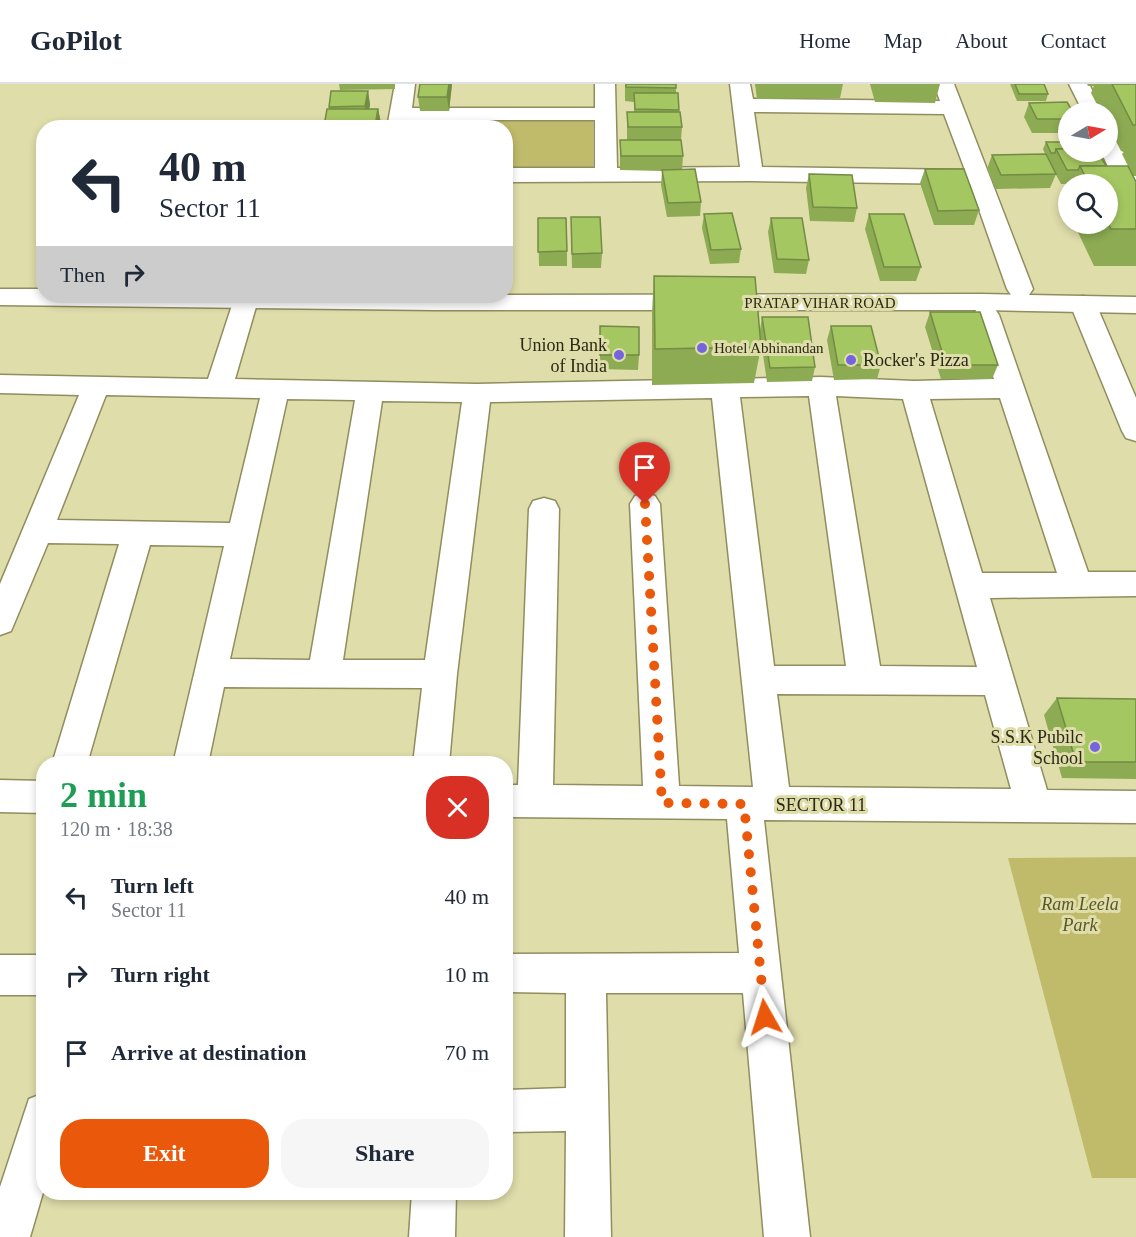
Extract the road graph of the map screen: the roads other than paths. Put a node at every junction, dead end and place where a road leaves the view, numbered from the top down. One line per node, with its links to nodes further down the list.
1 (405, 84): 9 (street)
2 (605, 84): 8 (street)
3 (944, 84): 7 (street)
4 (1079, 84): 6 (street)
5 (741, 95): 7 (street); 12 (street)
6 (1088, 102)
7 (953, 108): 15 (street)
8 (606, 114): 10 (street); 14 (street)
9 (400, 120)
10 (429, 120)
11 (1118, 160): 16 (street)
12 (752, 174): 14 (street); 15 (street)
13 (513, 175): 14 (street)
14 (606, 175)
15 (979, 177): 20 (street)
16 (1133, 185)
17 (0, 282): 18 (street)
18 (36, 282)
19 (513, 287): 20 (street, PRATAP VIHAR ROAD)
20 (1020, 289): 21 (street, PRATAP VIHAR ROAD)
21 (1136, 290)
22 (0, 297): 23 (street, PRATAP VIHAR ROAD)
23 (36, 297)
24 (513, 300): 26 (street, PRATAP VIHAR ROAD)
25 (244, 303): 34 (street)
26 (1083, 304): 27 (street, PRATAP VIHAR ROAD); 39 (street)
27 (1136, 304)
28 (986, 315): 33 (street)
29 (0, 384): 30 (street)
30 (97, 385): 34 (street); 42 (street)
31 (821, 387): 32 (street); 35 (street); 53 (street)
32 (725, 388): 38 (street); 52 (street)
33 (1011, 388): 35 (street); 46 (street)
34 (218, 389): 36 (street)
35 (914, 390): 47 (street)
36 (275, 391): 37 (street); 44 (street)
37 (370, 392): 38 (street); 50 (street)
38 (477, 393): 51 (street)
39 (1136, 431)
40 (645, 504): 61 (street)
41 (544, 509): 60 (street)
42 (36, 531): 43 (street); 48 (street)
43 (138, 533): 44 (street); 55 (street)
44 (242, 534): 49 (street)
45 (1136, 584): 46 (street)
46 (1077, 585): 47 (street)
47 (970, 586): 54 (street)
48 (0, 622)
49 (211, 673): 50 (street); 56 (street)
50 (324, 673): 51 (street)
51 (440, 674): 57 (street)
52 (759, 680): 53 (street); 62 (street)
53 (865, 680): 54 (street)
54 (998, 681): 63 (street)
55 (71, 756)
56 (192, 756)
57 (432, 756)
58 (0, 796): 59 (street)
59 (36, 797)
60 (520, 801): 61 (street, SECTOR 11)
61 (662, 803): 62 (street, SECTOR 11)
62 (758, 804): 63 (street, SECTOR 11); 67 (street)
63 (1034, 806): 64 (street, SECTOR 11)
64 (1136, 807)
65 (513, 973): 66 (street)
66 (586, 973): 67 (street); 70 (street)
67 (760, 973): 77 (street)
68 (0, 975): 69 (street)
69 (36, 975)
70 (587, 1109): 71 (street); 76 (street)
71 (513, 1111)
72 (36, 1143): 74 (street)
73 (434, 1200): 75 (street)
74 (7, 1237)
75 (432, 1237)
76 (588, 1237)
77 (787, 1237)

